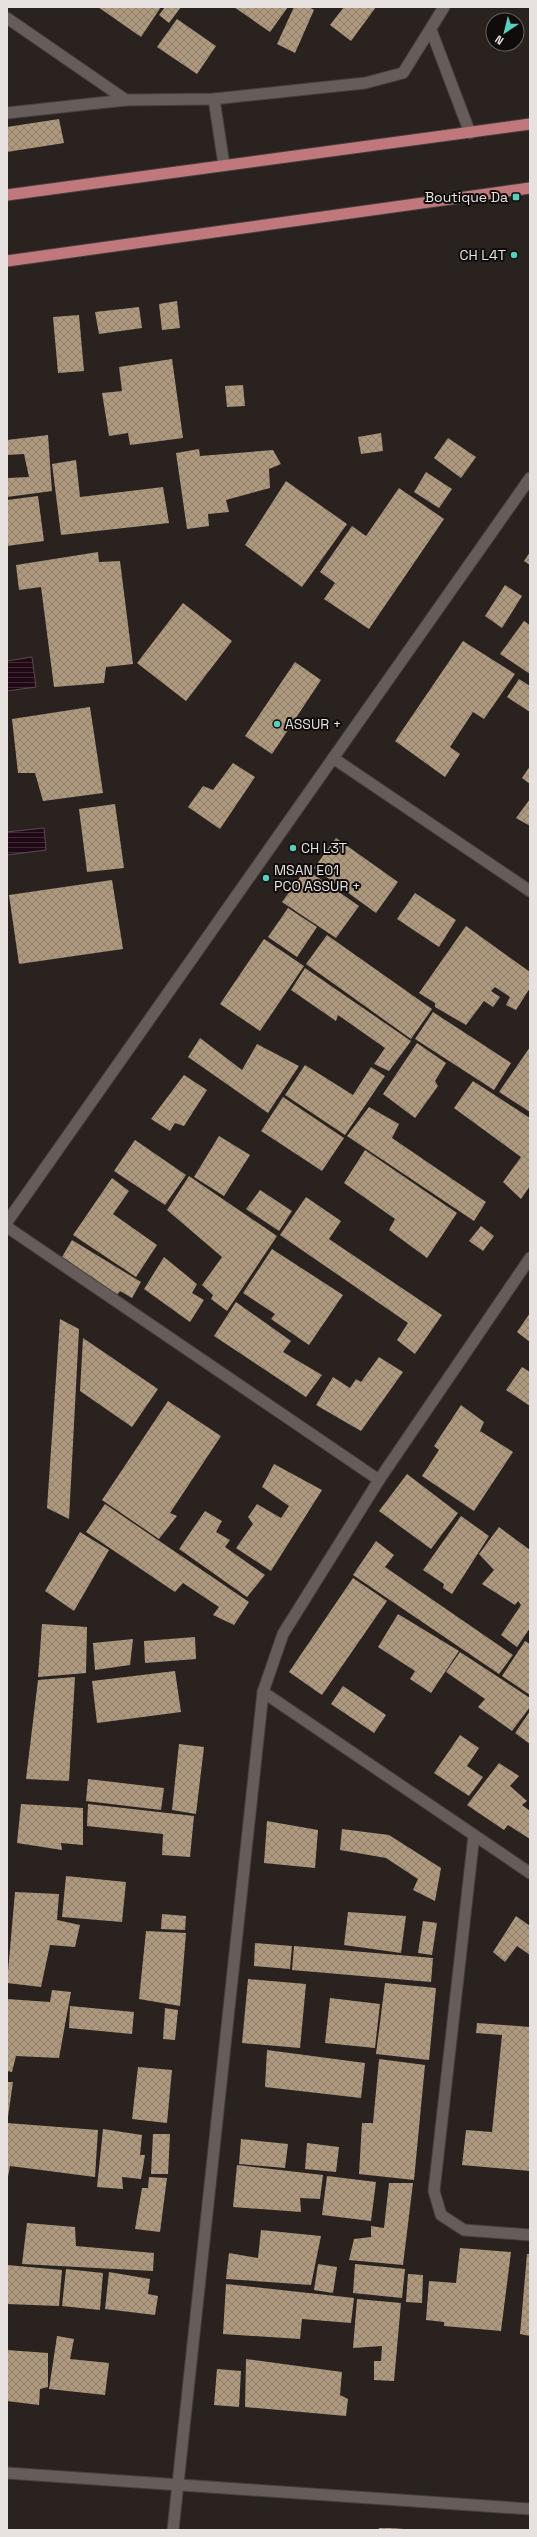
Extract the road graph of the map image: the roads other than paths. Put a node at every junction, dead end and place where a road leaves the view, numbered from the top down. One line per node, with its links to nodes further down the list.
1 (444, 7): 3 (street)
2 (7, 18): 5 (street)
3 (431, 30): 4 (street); 8 (street)
4 (214, 99): 5 (street); 9 (street)
5 (126, 100): 6 (street)
6 (7, 114)
7 (530, 124): 8 (main road)
8 (470, 133): 9 (main road)
9 (224, 165): 11 (main road)
10 (530, 188): 12 (main road)
11 (7, 195)
12 (7, 261)
13 (530, 478): 14 (street)
14 (333, 758): 15 (street); 16 (street)
15 (530, 891)
16 (7, 1222)
17 (7, 1226): 19 (street)
18 (530, 1258): 19 (street)
19 (379, 1480): 20 (street)
20 (263, 1692): 21 (street); 25 (street)
21 (474, 1835): 22 (street); 23 (street)
22 (530, 1873)
23 (530, 2235)
24 (7, 2473): 25 (street)
25 (178, 2484): 26 (street); 27 (street)
26 (530, 2509)
27 (173, 2530)

